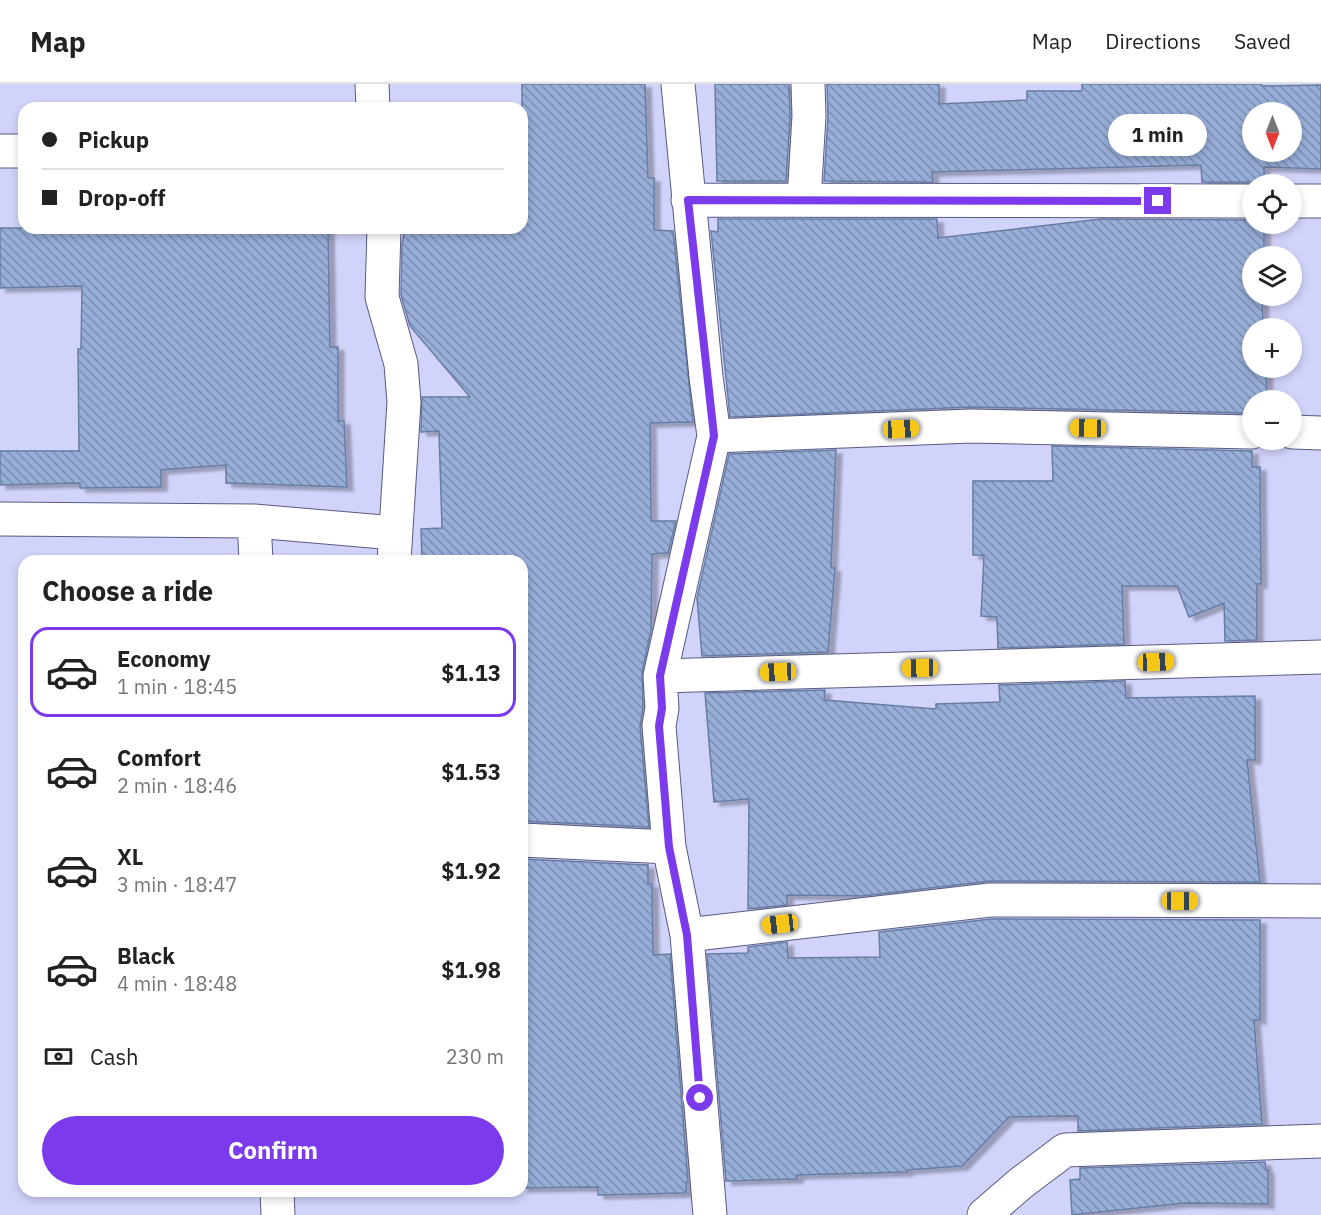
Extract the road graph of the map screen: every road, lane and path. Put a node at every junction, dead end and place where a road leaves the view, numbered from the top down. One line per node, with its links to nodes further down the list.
1 (372, 84): 4 (street)
2 (678, 84): 7 (street)
3 (808, 84): 8 (street)
4 (373, 102)
5 (0, 151): 6 (street)
6 (18, 151)
7 (688, 200): 8 (street); 16 (street)
8 (804, 200): 9 (street)
9 (1242, 201)
10 (1302, 201): 11 (street)
11 (1321, 201)
12 (384, 234): 19 (street)
13 (1242, 432): 16 (street)
14 (1302, 432): 15 (street)
15 (1321, 433)
16 (714, 436): 22 (street)
17 (0, 519): 18 (street)
18 (254, 521): 19 (street); 20 (street)
19 (394, 547)
20 (256, 555)
21 (1321, 657): 22 (street)
22 (660, 676): 24 (street)
23 (528, 840): 24 (street)
24 (669, 847): 26 (street)
25 (1321, 901): 26 (street)
26 (687, 935): 30 (street)
27 (1321, 1141): 31 (street)
28 (277, 1197): 29 (street)
29 (278, 1215)
30 (710, 1215)
31 (984, 1215)

